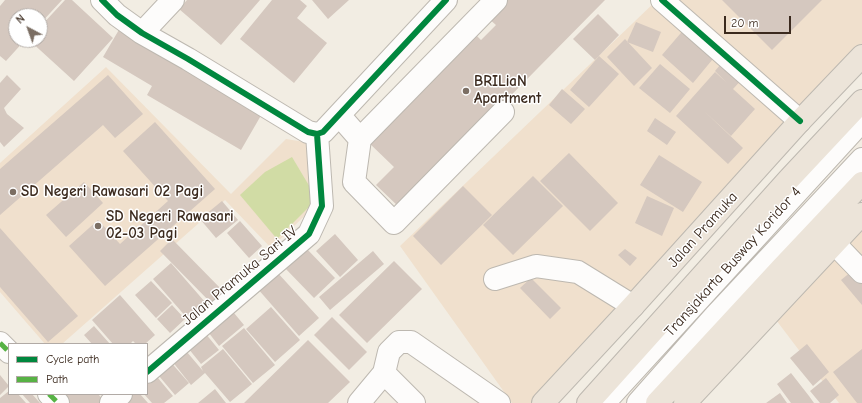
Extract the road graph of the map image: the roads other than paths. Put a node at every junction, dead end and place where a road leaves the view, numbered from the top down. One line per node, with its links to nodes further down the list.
1 (102, 0): 6 (street)
2 (173, 0): 6 (street)
3 (446, 0): 10 (street)
4 (496, 0): 14 (street)
5 (662, 0): 11 (street)
6 (142, 33): 13 (street)
7 (862, 56): 11 (main road, Jalan Pramuka)
8 (862, 101): 34 (main road, Jalan Pramuka)
9 (503, 112): 14 (street)
10 (340, 115): 13 (street); 14 (street)
11 (800, 121): 21 (main road, Jalan Pramuka)
12 (862, 121): 35 (street, Transjakarta Busway Koridor 4)
13 (317, 134): 24 (street, Jalan Pramuka Sari IV)
14 (360, 139)
15 (862, 159): 36 (street, Transjakarta Busway Koridor 4)
16 (862, 183): 37 (main road)
17 (862, 214): 18 (main road)
18 (834, 243): 19 (street); 38 (main road)
19 (862, 272)
20 (495, 279): 21 (street)
21 (633, 306): 33 (main road, Jalan Pramuka)
22 (0, 343): 23 (street)
23 (8, 351)
24 (148, 371)
25 (384, 373): 30 (street); 31 (street); 32 (street)
26 (50, 395): 28 (street)
27 (121, 395): 29 (street)
28 (58, 403)
29 (111, 403)
30 (359, 403)
31 (414, 403)
32 (498, 403)
33 (543, 403)
34 (588, 403)
35 (604, 403)
36 (638, 403)
37 (657, 403)
38 (685, 403)

